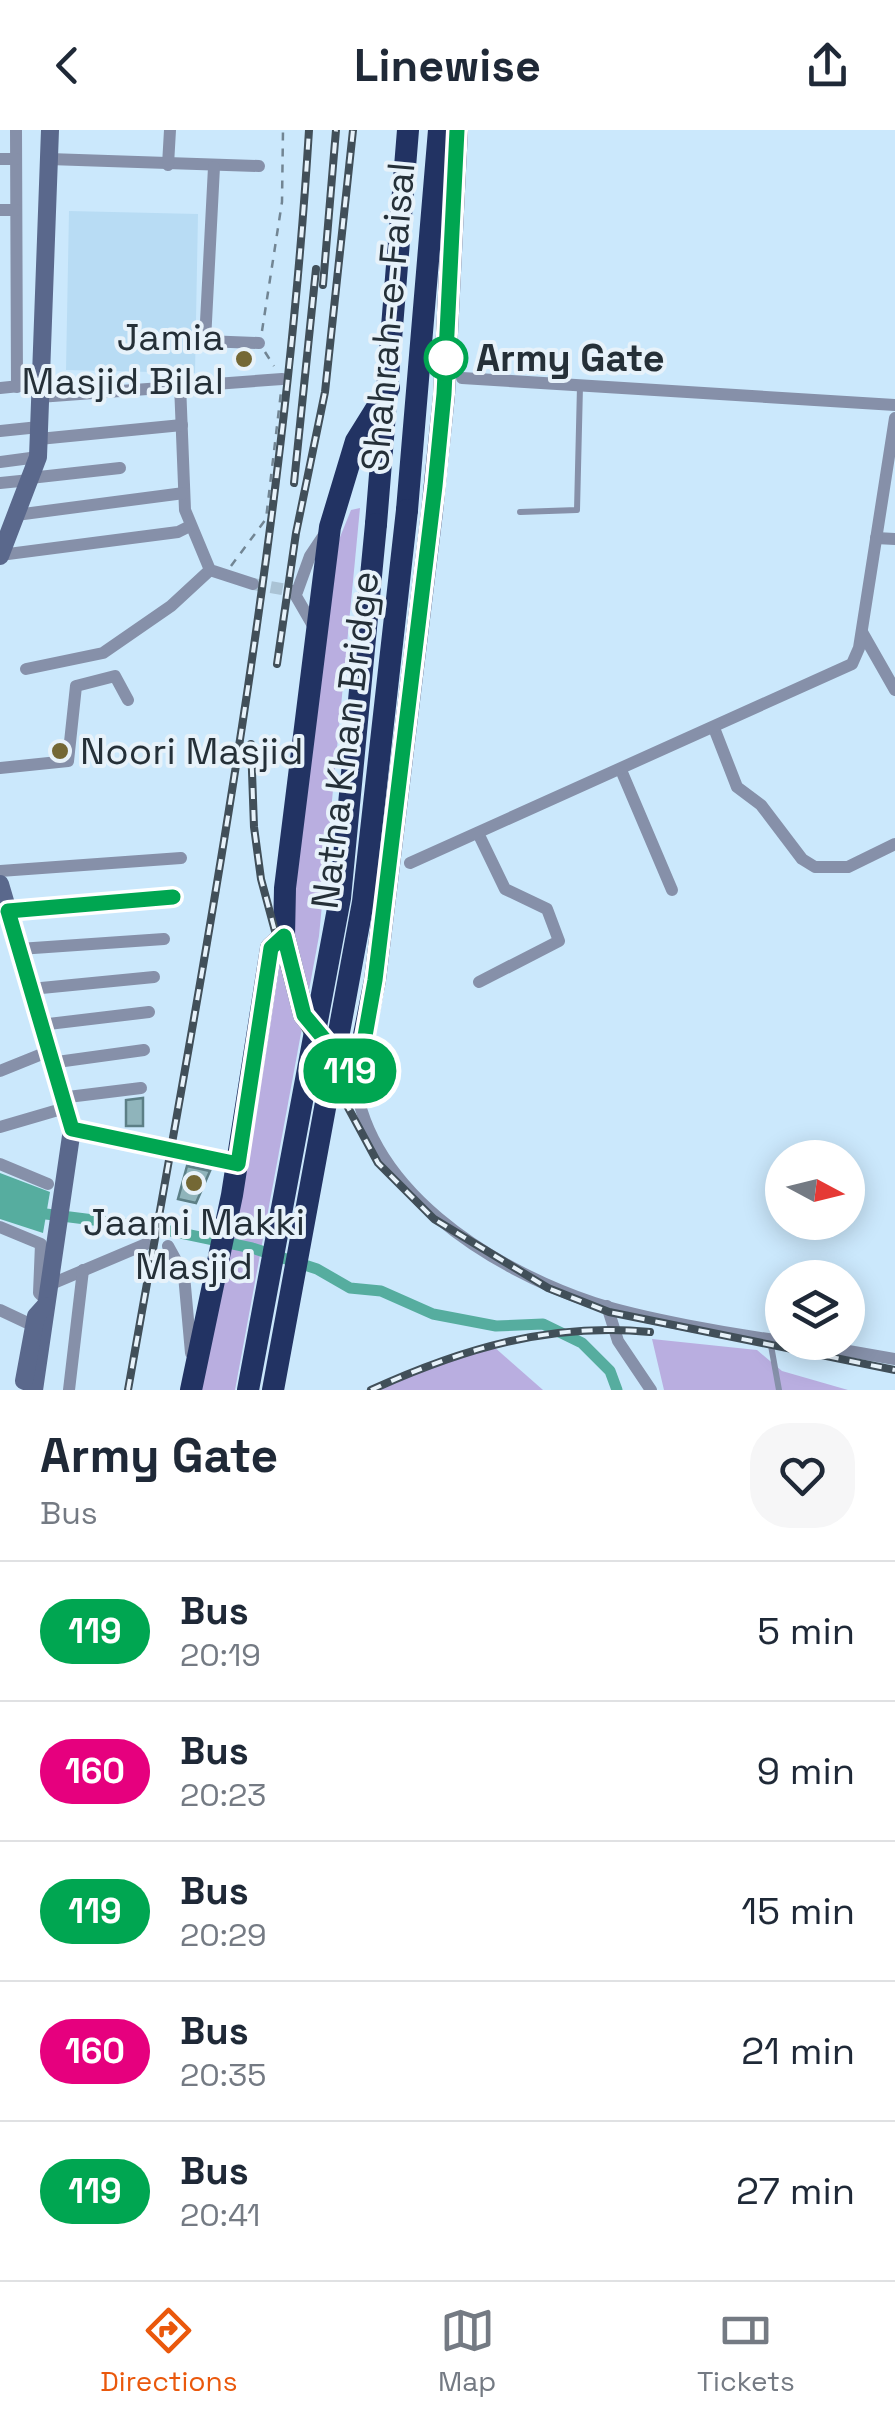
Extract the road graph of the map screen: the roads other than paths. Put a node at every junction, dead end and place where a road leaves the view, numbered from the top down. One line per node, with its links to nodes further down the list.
1 (16, 130): 7 (street)
2 (50, 130): 8 (street)
3 (170, 130): 10 (street)
4 (408, 130): 28 (highway, Shahrah-e-Faisal)
5 (439, 130): 35 (highway, Shahrah-e-Faisal)
6 (457, 130): 36 (highway)
7 (16, 159): 9 (street); 14 (street)
8 (49, 159): 10 (street); 17 (street)
9 (0, 160)
10 (168, 165): 12 (street)
11 (259, 166): 12 (street)
12 (214, 167): 21 (street)
13 (0, 210): 14 (street)
14 (16, 210): 16 (street)
15 (0, 268): 16 (street)
16 (16, 268): 18 (street)
17 (43, 291): 18 (street); 29 (street)
18 (16, 292): 19 (street)
19 (16, 322): 20 (street); 26 (street)
20 (0, 323)
21 (259, 342)
22 (462, 378): 25 (street)
23 (282, 379): 24 (street)
24 (180, 384): 29 (street); 32 (street)
25 (580, 385): 30 (street); 44 (lane)
26 (17, 386): 27 (street); 29 (street)
27 (0, 388)
28 (389, 388): 42 (highway); 45 (highway, Natha Khan Bridge)
29 (39, 391): 34 (street)
30 (895, 405)
31 (895, 418): 50 (street)
32 (182, 425): 34 (street); 41 (street)
33 (0, 431): 34 (street)
34 (38, 441): 37 (street); 39 (street)
35 (410, 460): 36 (highway); 43 (highway, Shahrah-e-Faisal)
36 (438, 460): 83 (highway)
37 (0, 462)
38 (120, 468): 39 (street)
39 (30, 479): 40 (street); 46 (street)
40 (0, 483)
41 (184, 493): 46 (street); 47 (street)
42 (335, 498): 45 (highway); 48 (highway)
43 (406, 510): 108 (highway, Natha Khan Bridge, bridge)
44 (520, 512)
45 (377, 513): 107 (highway, Natha Khan Bridge, bridge)
46 (16, 515): 49 (street)
47 (190, 526): 52 (street); 53 (street)
48 (330, 526): 55 (highway); 55 (street)
49 (4, 535): 52 (street)
50 (876, 538): 51 (street); 56 (street)
51 (895, 539)
52 (0, 555)
53 (210, 570): 54 (street); 57 (street)
54 (253, 584)
55 (315, 629): 72 (highway)
56 (862, 632): 58 (street); 60 (street)
57 (26, 668)
58 (895, 690)
59 (128, 700): 61 (street)
60 (714, 728): 62 (street); 64 (street)
61 (0, 768)
62 (621, 770): 63 (street); 69 (street)
63 (478, 833): 66 (street); 76 (street)
64 (895, 844)
65 (181, 858): 67 (street)
66 (410, 863)
67 (0, 871)
68 (0, 884): 71 (street)
69 (672, 890)
70 (173, 897): 71 (street)
71 (8, 911): 74 (street)
72 (284, 936): 83 (highway); 89 (highway)
73 (164, 939): 74 (street)
74 (19, 949): 77 (street)
75 (154, 977): 77 (street)
76 (478, 982)
77 (31, 989): 79 (street)
78 (149, 1012): 79 (street)
79 (40, 1025): 81 (street)
80 (144, 1050): 81 (street)
81 (48, 1058): 82 (street); 85 (street)
82 (0, 1071)
83 (354, 1071): 96 (street)
84 (140, 1088): 85 (street)
85 (63, 1103): 86 (street); 87 (street)
86 (0, 1127)
87 (72, 1129): 89 (street); 95 (street)
88 (0, 1164): 90 (street)
89 (238, 1164): 103 (highway)
90 (48, 1184)
91 (0, 1226): 95 (street)
92 (146, 1244): 94 (street)
93 (168, 1246): 103 (street)
94 (83, 1270): 95 (street); 106 (street)
95 (47, 1297): 98 (street); 105 (street)
96 (599, 1304): 99 (street); 109 (street)
97 (0, 1310): 98 (street)
98 (34, 1326): 104 (street)
99 (765, 1338)
100 (865, 1353): 101 (street)
101 (895, 1358)
102 (777, 1360): 110 (lane)
103 (192, 1382)
104 (22, 1390)
105 (34, 1390)
106 (69, 1390)
107 (248, 1390)
108 (274, 1390)
109 (651, 1390)
110 (779, 1390)

